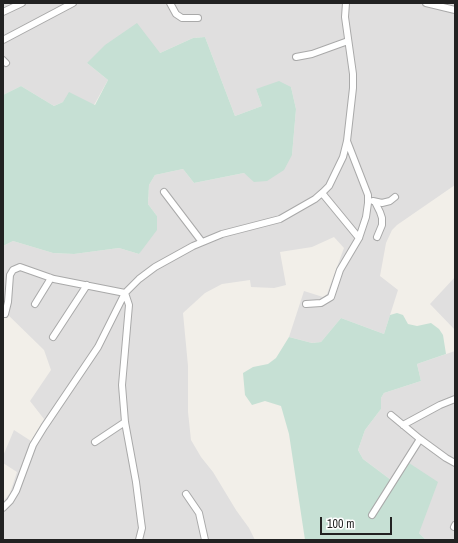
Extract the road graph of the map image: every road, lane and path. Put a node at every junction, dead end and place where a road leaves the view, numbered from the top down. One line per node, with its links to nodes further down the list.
1 (22, 3): 7 (street)
2 (73, 3): 9 (street)
3 (170, 3): 8 (street)
4 (346, 3): 10 (street)
5 (426, 3): 6 (street)
6 (455, 10)
7 (3, 12)
8 (198, 18)
9 (3, 40)
10 (348, 41): 11 (street); 12 (street)
11 (296, 57)
12 (347, 140): 14 (street); 15 (street)
13 (164, 192): 20 (street)
14 (322, 193): 19 (street); 20 (street)
15 (368, 196): 17 (street); 19 (street)
16 (395, 197): 17 (street)
17 (375, 202): 18 (street)
18 (377, 237)
19 (359, 238): 25 (street)
20 (202, 242): 23 (street)
21 (51, 278): 22 (street); 24 (street); 26 (street)
22 (87, 285): 23 (street); 27 (street)
23 (125, 293): 30 (street); 36 (street)
24 (35, 304)
25 (306, 304)
26 (5, 314)
27 (53, 336)
28 (455, 399): 31 (street)
29 (391, 415): 31 (street)
30 (125, 422): 33 (street); 38 (street)
31 (403, 425): 32 (street)
32 (420, 439): 34 (street); 37 (street)
33 (95, 442)
34 (455, 464)
35 (186, 494): 39 (street)
36 (3, 508)
37 (372, 515)
38 (139, 540)
39 (205, 540)

